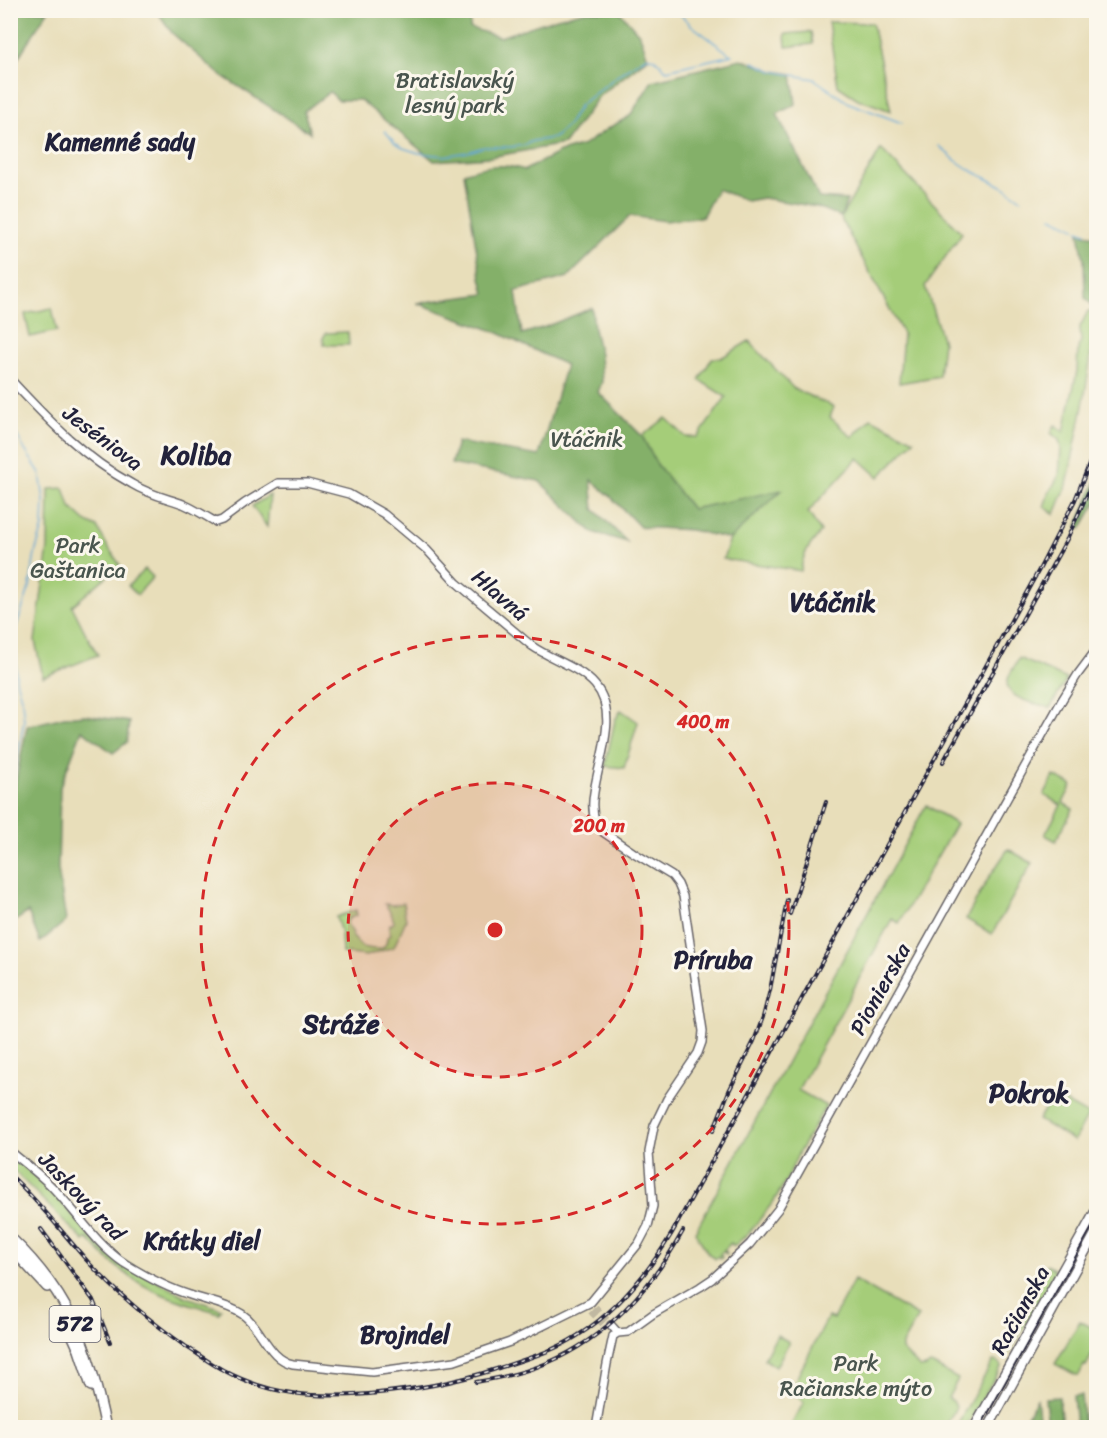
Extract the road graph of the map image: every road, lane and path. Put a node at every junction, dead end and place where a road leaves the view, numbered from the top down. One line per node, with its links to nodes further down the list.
1 (10, 379): 2 (street, Jeséniova)
2 (219, 522): 9 (street, Hlavná)
3 (1096, 650): 11 (street, Pionierska)
4 (10, 1151): 9 (street, Jaskový rad)
5 (1096, 1210): 14 (main road, Račianska)
6 (1096, 1232): 15 (main road, Račianska)
7 (10, 1237): 12 (main road, 572)
8 (10, 1247): 12 (main road, 572)
9 (591, 1306)
10 (609, 1327): 11 (street)
11 (615, 1334): 13 (street)
12 (104, 1428)
13 (596, 1428)
14 (974, 1428)
15 (988, 1428)

